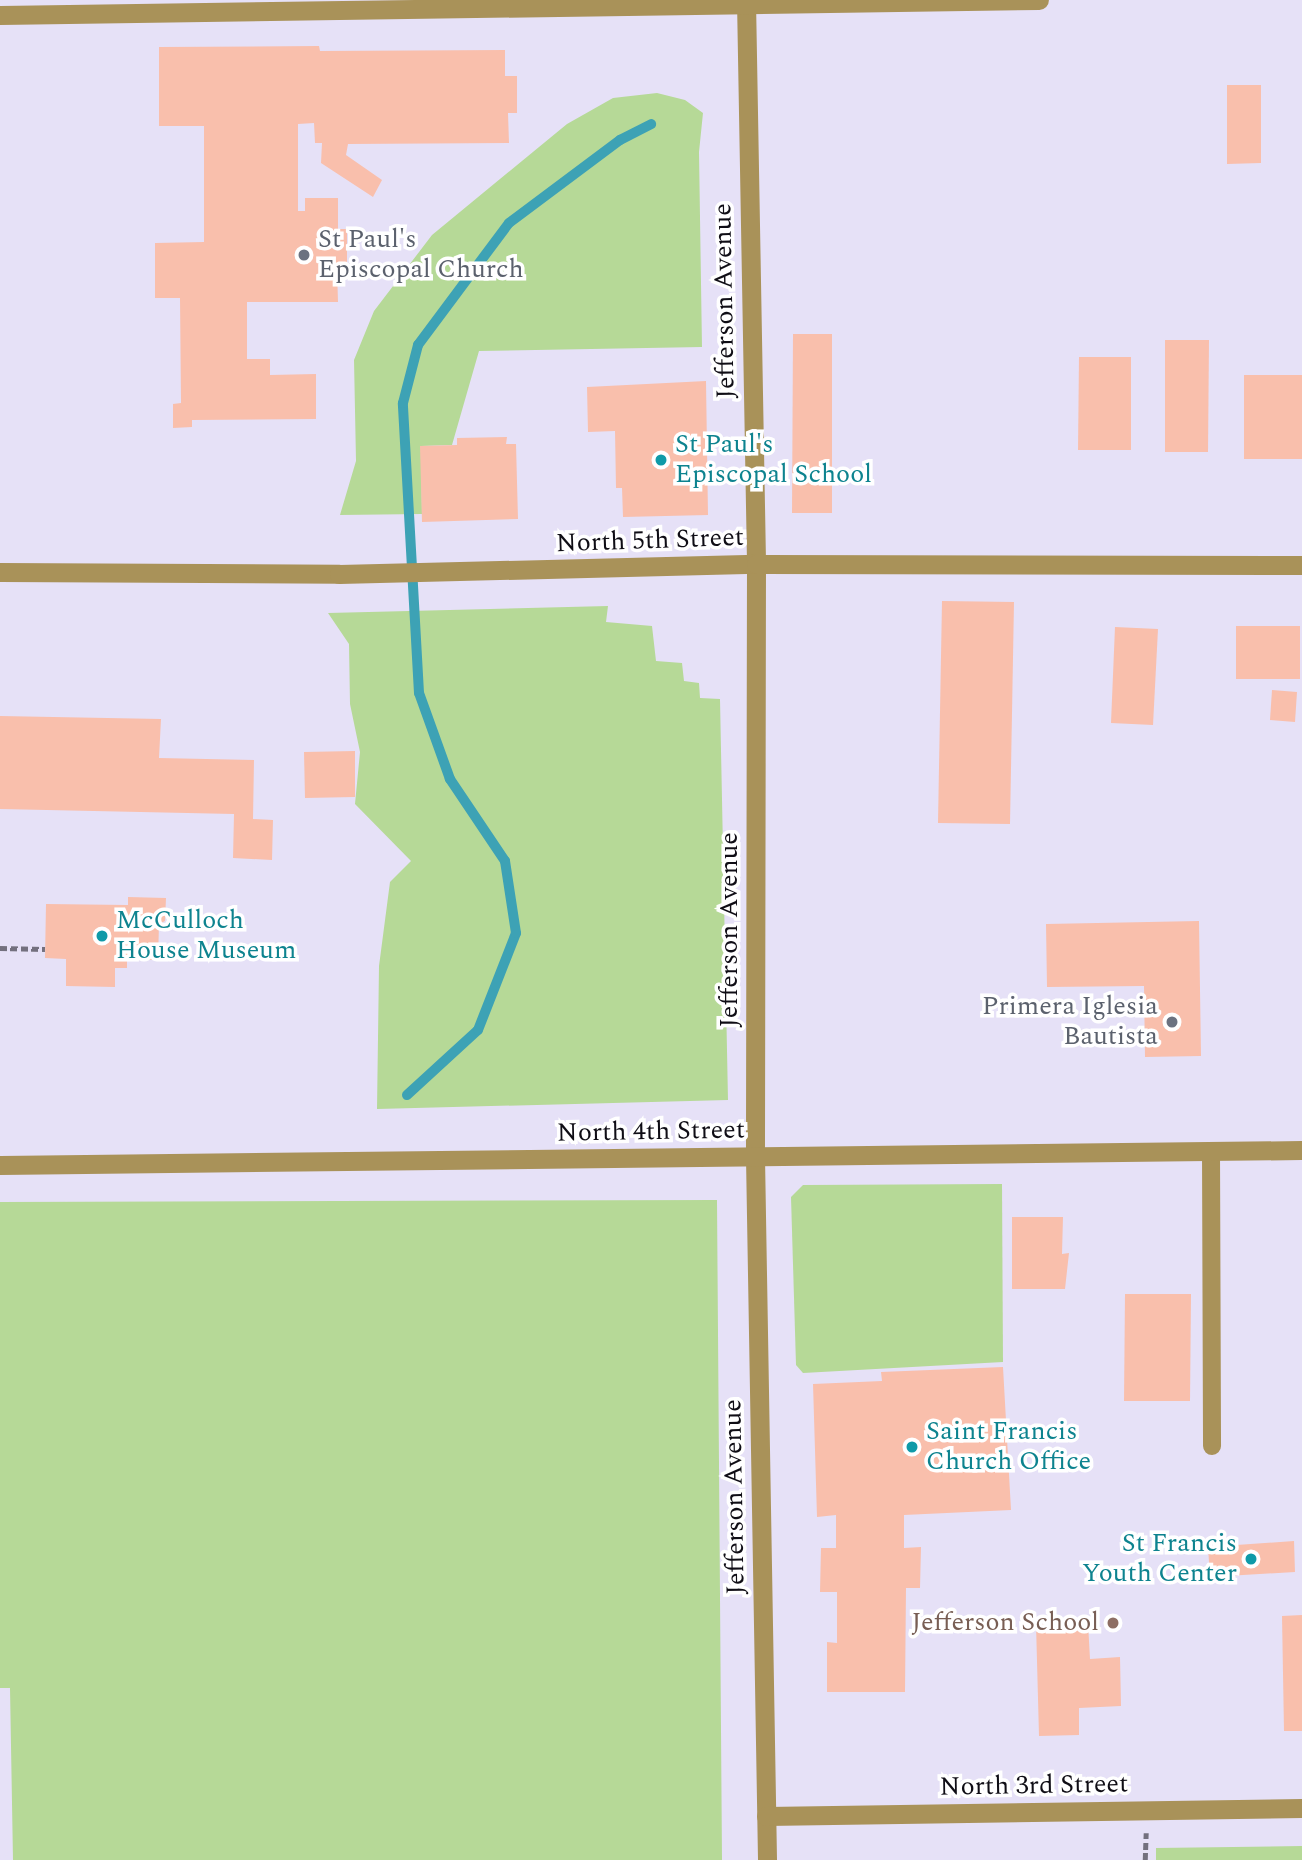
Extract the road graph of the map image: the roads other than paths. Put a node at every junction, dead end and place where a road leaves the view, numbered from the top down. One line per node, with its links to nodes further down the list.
1 (1039, 0): 2 (street)
2 (831, 2): 3 (street)
3 (746, 3): 4 (street); 5 (street, Jefferson Avenue)
4 (0, 15)
5 (756, 564): 6 (street, North 5th Street); 7 (street, North 5th Street); 10 (street, Jefferson Avenue)
6 (1302, 565)
7 (0, 572)
8 (1302, 1150): 9 (street, North 4th Street)
9 (1211, 1151): 10 (street, North 4th Street); 12 (lane)
10 (755, 1157): 11 (street, North 4th Street); 14 (street, Jefferson Avenue)
11 (0, 1165)
12 (1212, 1446)
13 (1302, 1808): 14 (street, North 3rd Street)
14 (766, 1816): 15 (street, Jefferson Avenue)
15 (767, 1860)

